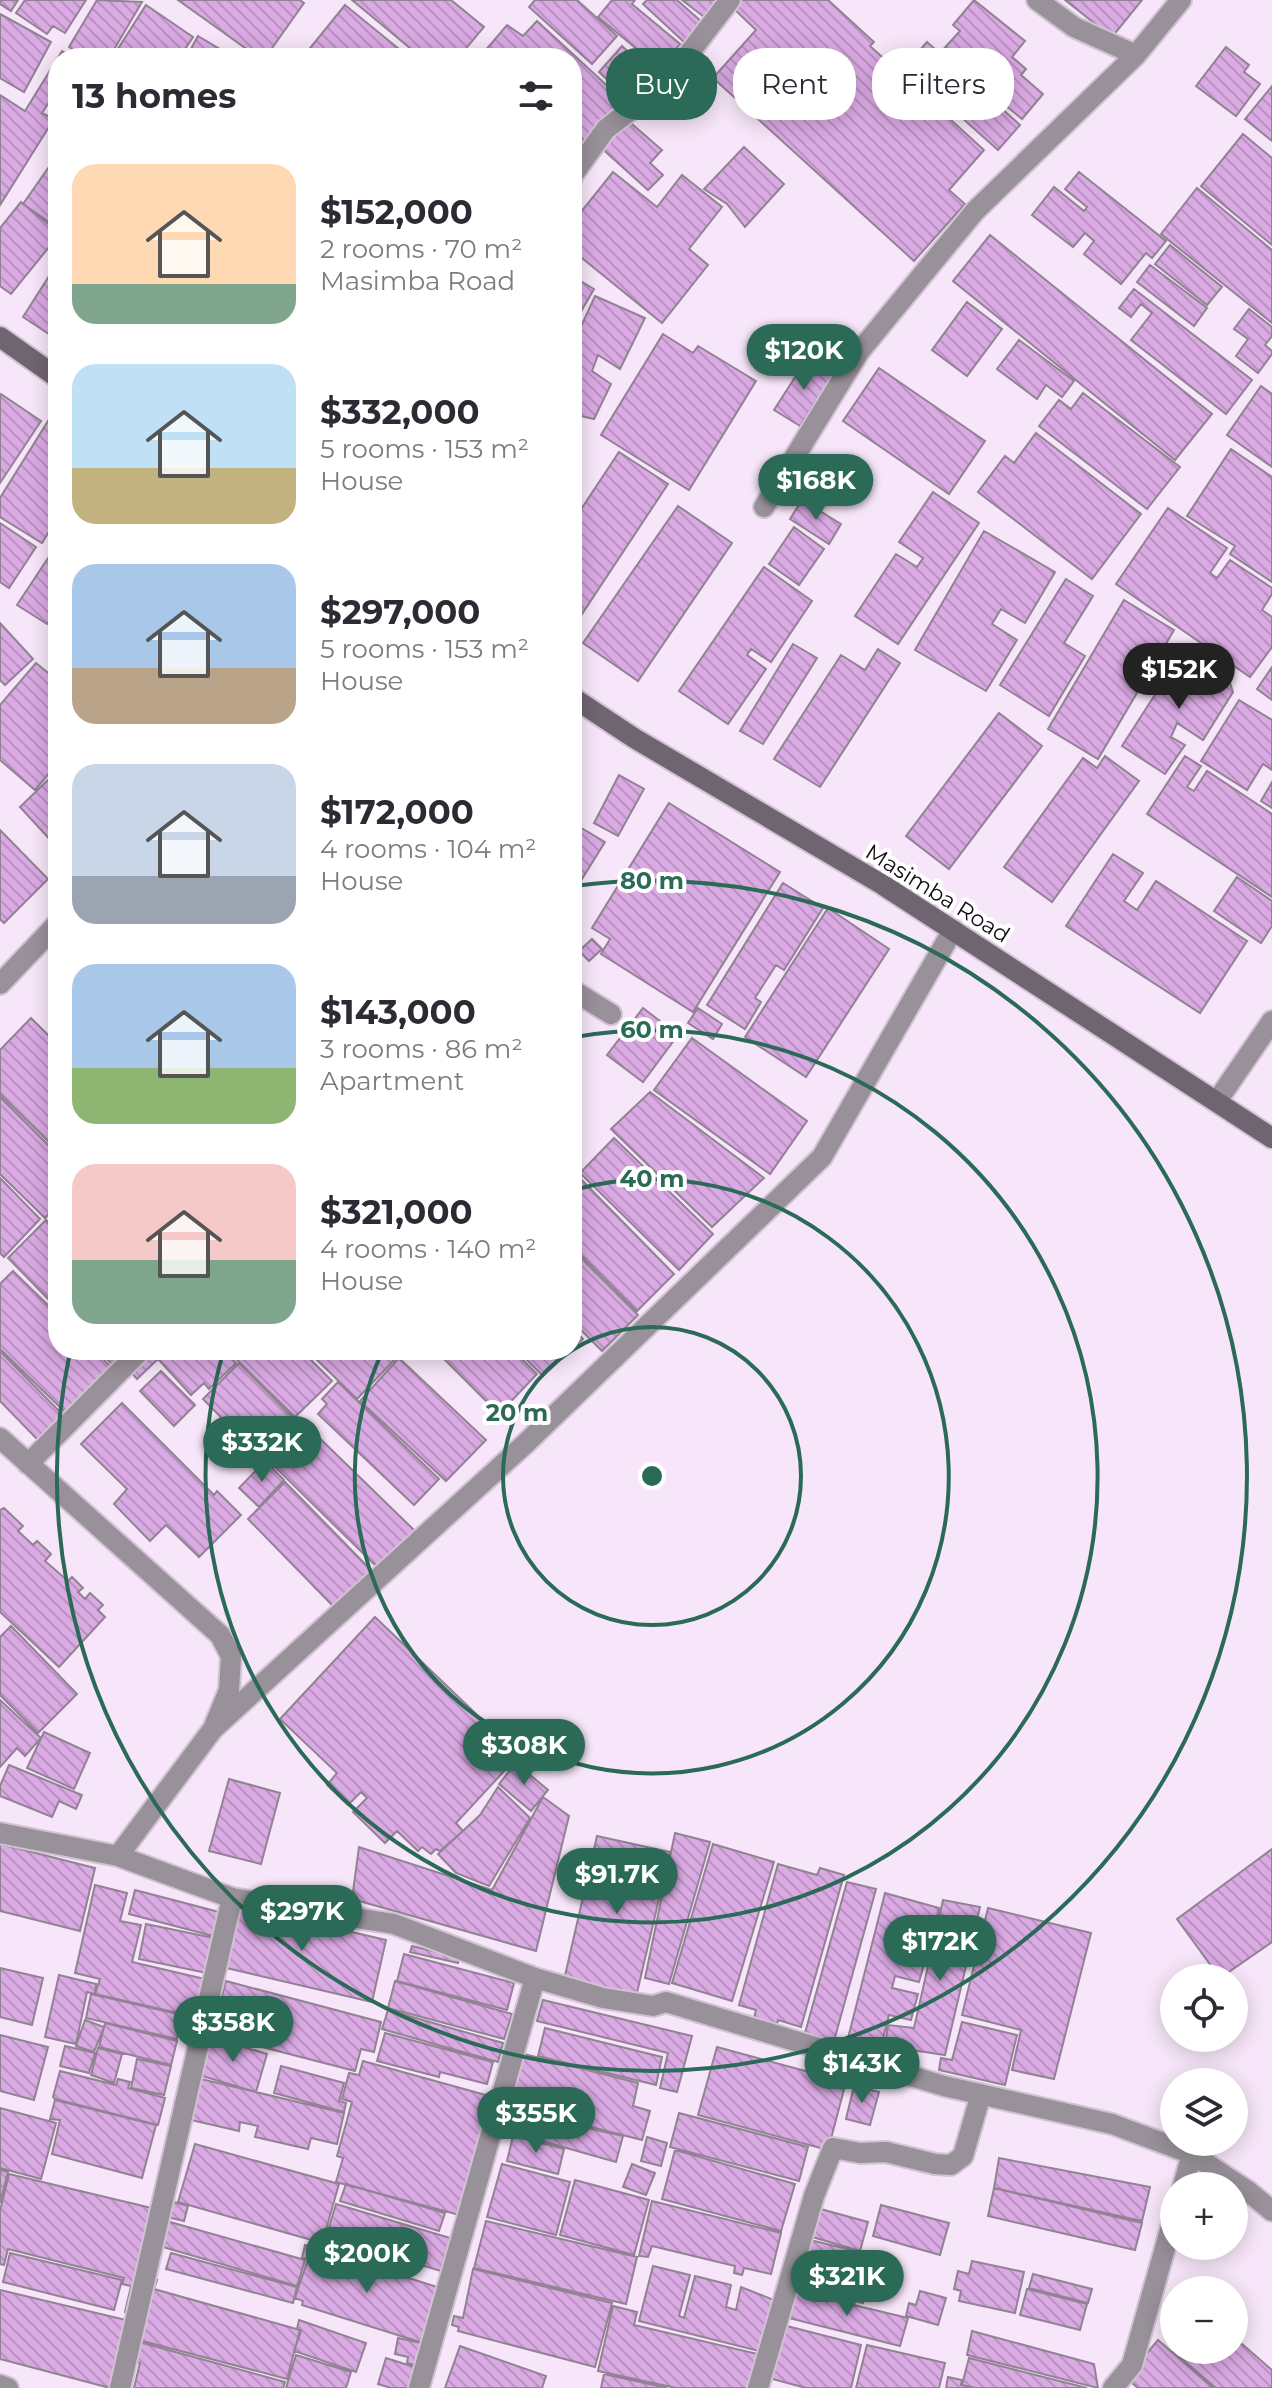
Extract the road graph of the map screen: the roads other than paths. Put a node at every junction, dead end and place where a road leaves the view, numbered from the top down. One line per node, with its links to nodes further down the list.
1 (730, 0): 5 (street)
2 (1037, 0): 4 (street)
3 (1181, 0): 4 (street)
4 (1136, 55): 8 (street)
5 (582, 162)
6 (0, 337): 7 (street)
7 (48, 371)
8 (764, 507)
9 (582, 704): 10 (street, Masimba Road)
10 (953, 930): 16 (street, Masimba Road); 21 (street)
11 (48, 934): 12 (street)
12 (0, 984)
13 (582, 996): 14 (street)
14 (611, 1014)
15 (1272, 1021): 16 (street)
16 (1217, 1101): 17 (street, Masimba Road)
17 (1272, 1138)
18 (131, 1360): 20 (street)
19 (0, 1438): 20 (street)
20 (28, 1464): 21 (street)
21 (213, 1729): 23 (street)
22 (0, 1833): 23 (street)
23 (118, 1856): 24 (street)
24 (232, 1898): 25 (street); 33 (street)
25 (535, 1978): 26 (street); 34 (street)
26 (981, 2094): 27 (street); 35 (street)
27 (1160, 2142)
28 (1195, 2156): 29 (street)
29 (1272, 2211)
30 (1162, 2260): 36 (street)
31 (0, 2385): 32 (street)
32 (8, 2388)
33 (120, 2388)
34 (419, 2388)
35 (758, 2388)
36 (1113, 2388)

